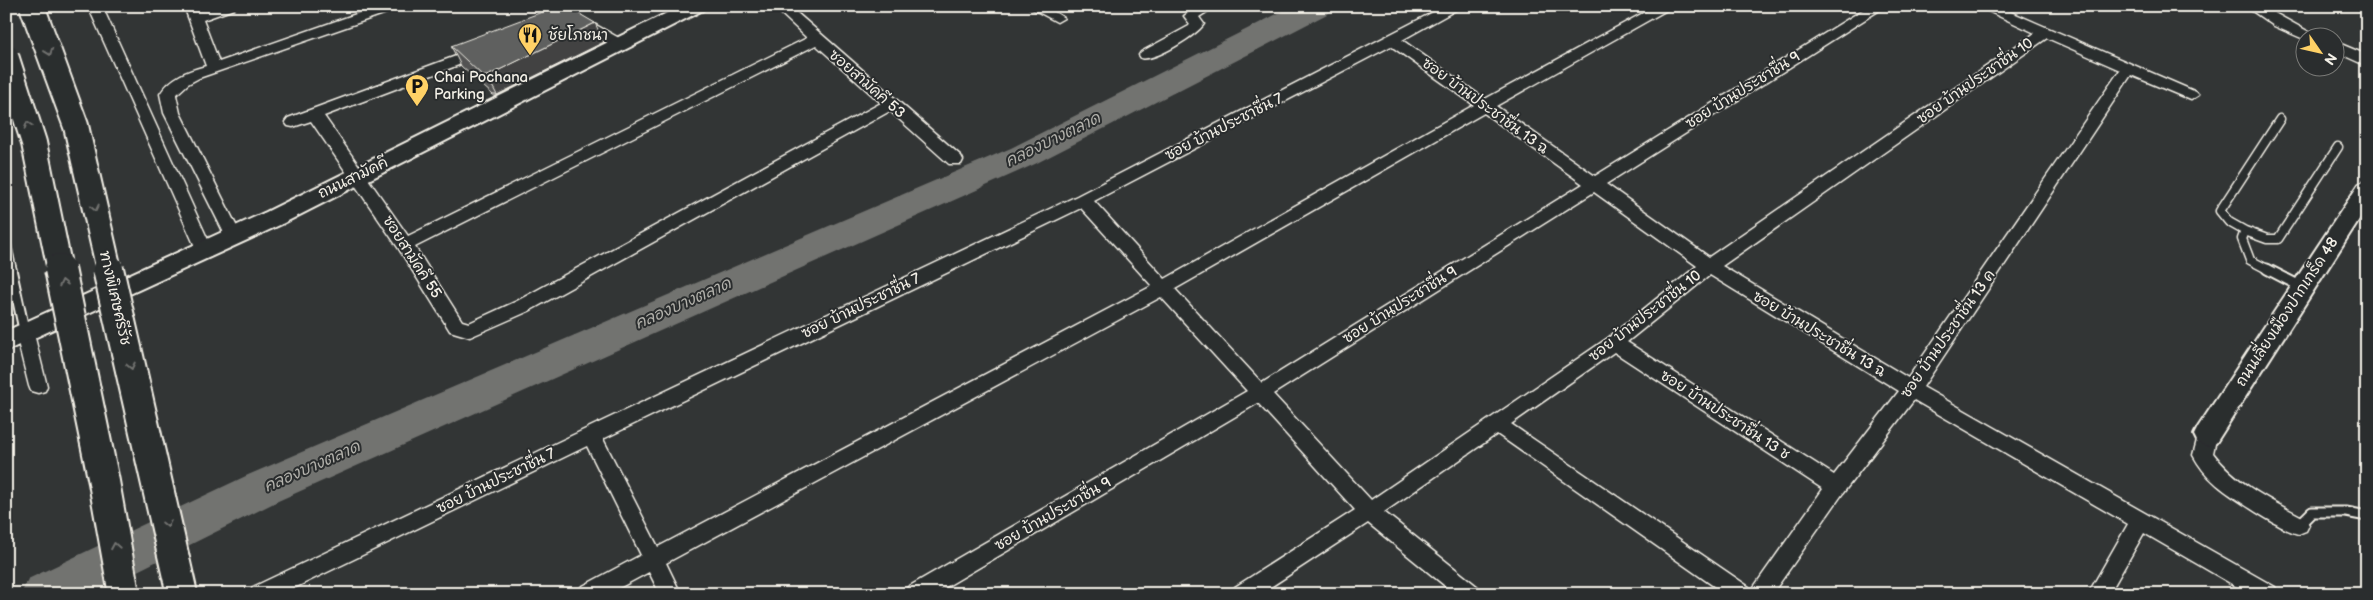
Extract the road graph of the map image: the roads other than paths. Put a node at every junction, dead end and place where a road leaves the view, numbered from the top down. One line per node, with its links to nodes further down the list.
1 (32, 6): 64 (highway, ทางพิเศษศรีรัช, one-way to 64, bridge)
2 (95, 6): 45 (street)
3 (229, 6): 14 (street)
4 (393, 6): 27 (street)
5 (696, 6): 21 (main road, ถนนสามัคคี)
6 (780, 6): 19 (street, ซอยสามัคคี 53)
7 (1034, 6): 15 (street)
8 (1209, 6): 24 (street)
9 (1456, 6): 20 (street, ซอย บ้านประชาชื่น 7)
10 (1667, 6): 31 (street)
11 (1879, 6): 38 (street, ซอย บ้านประชาชื่น 9)
12 (1984, 6): 18 (street)
13 (2252, 6): 17 (street)
14 (193, 12): 27 (street)
15 (1058, 18)
16 (564, 20): 21 (street)
17 (2296, 30)
18 (2045, 33): 28 (street); 46 (street, ซอย บ้านประชาชื่น 10)
19 (816, 40): 30 (street, ซอยสามัคคี 53); 44 (street)
20 (1393, 40): 31 (street, ซอย บ้านประชาชื่น 13 ฉ); 40 (street, ซอย บ้านประชาชื่น 7)
21 (621, 45): 37 (main road, ถนนสามัคคี)
22 (490, 48): 32 (street)
23 (2346, 52): 26 (street)
24 (1146, 55)
25 (6, 56): 63 (highway, one-way to 25, bridge)
26 (2367, 61)
27 (214, 69): 42 (street)
28 (2128, 69): 29 (street); 52 (street, ซอย บ้านประชาชื่น 13 ค)
29 (2191, 95)
30 (891, 104): 36 (street, ซอยสามัคคี 53); 44 (street, ซอยสามัคคี 55)
31 (1484, 106): 38 (street, ซอย บ้านประชาชื่น 13 ฉ); 48 (street)
32 (315, 115): 34 (street); 37 (street, ซอยสามัคคี 55)
33 (2280, 119): 41 (lane)
34 (293, 122)
35 (2338, 147): 41 (lane)
36 (955, 160)
37 (358, 176): 42 (main road, ถนนสามัคคี); 44 (street, ซอยสามัคคี 55)
38 (1593, 183): 46 (street, ซอย บ้านประชาชื่น 13 ฉ); 53 (street, ซอย บ้านประชาชื่น 9)
39 (2367, 189): 47 (main road, ถนนเลี่ยงเมืองปากเกร็ด 48)
40 (1083, 200): 48 (street); 55 (street, ซอย บ้านประชาชื่น 7)
41 (2245, 231): 47 (lane)
42 (234, 237): 45 (main road, ถนนสามัคคี)
43 (6, 242): 49 (lane)
44 (405, 245)
45 (205, 251): 49 (main road, ถนนสามัคคี)
46 (1708, 266): 50 (street, ซอย บ้านประชาชื่น 10); 52 (street, ซอย บ้านประชาชื่น 13 ฉ)
47 (2302, 287): 56 (main road, ถนนเลี่ยงเมืองปากเกร็ด 48)
48 (1165, 288): 53 (street); 62 (street)
49 (15, 338): 51 (street)
50 (1614, 343): 54 (street, ซอย บ้านประชาชื่น 10); 57 (street, ซอย บ้านประชาชื่น 13 ช)
51 (38, 386)
52 (1911, 389): 57 (street, ซอย บ้านประชาชื่น 13 ค); 60 (street, ซอย บ้านประชาชื่น 13 ฉ)
53 (1260, 393): 58 (street); 68 (street, ซอย บ้านประชาชื่น 9)
54 (1495, 423): 58 (street, ซอย บ้านประชาชื่น 10); 71 (street)
55 (591, 435): 62 (street); 65 (street, ซอย บ้านประชาชื่น 7)
56 (2206, 435): 61 (street)
57 (1836, 487): 72 (street, ซอย บ้านประชาชื่น 13 ค)
58 (1369, 512): 69 (street, ซอย บ้านประชาชื่น 10); 70 (street)
59 (2367, 516): 61 (lane)
60 (2141, 521): 73 (street); 74 (street, ซอย บ้านประชาชื่น 13 ฉ)
61 (2299, 526)
62 (654, 560): 66 (street); 67 (street)
63 (124, 594)
64 (182, 594)
65 (260, 594)
66 (588, 594)
67 (670, 594)
68 (915, 594)
69 (1242, 594)
70 (1471, 594)
71 (1742, 594)
72 (1760, 594)
73 (2098, 594)
74 (2268, 594)

